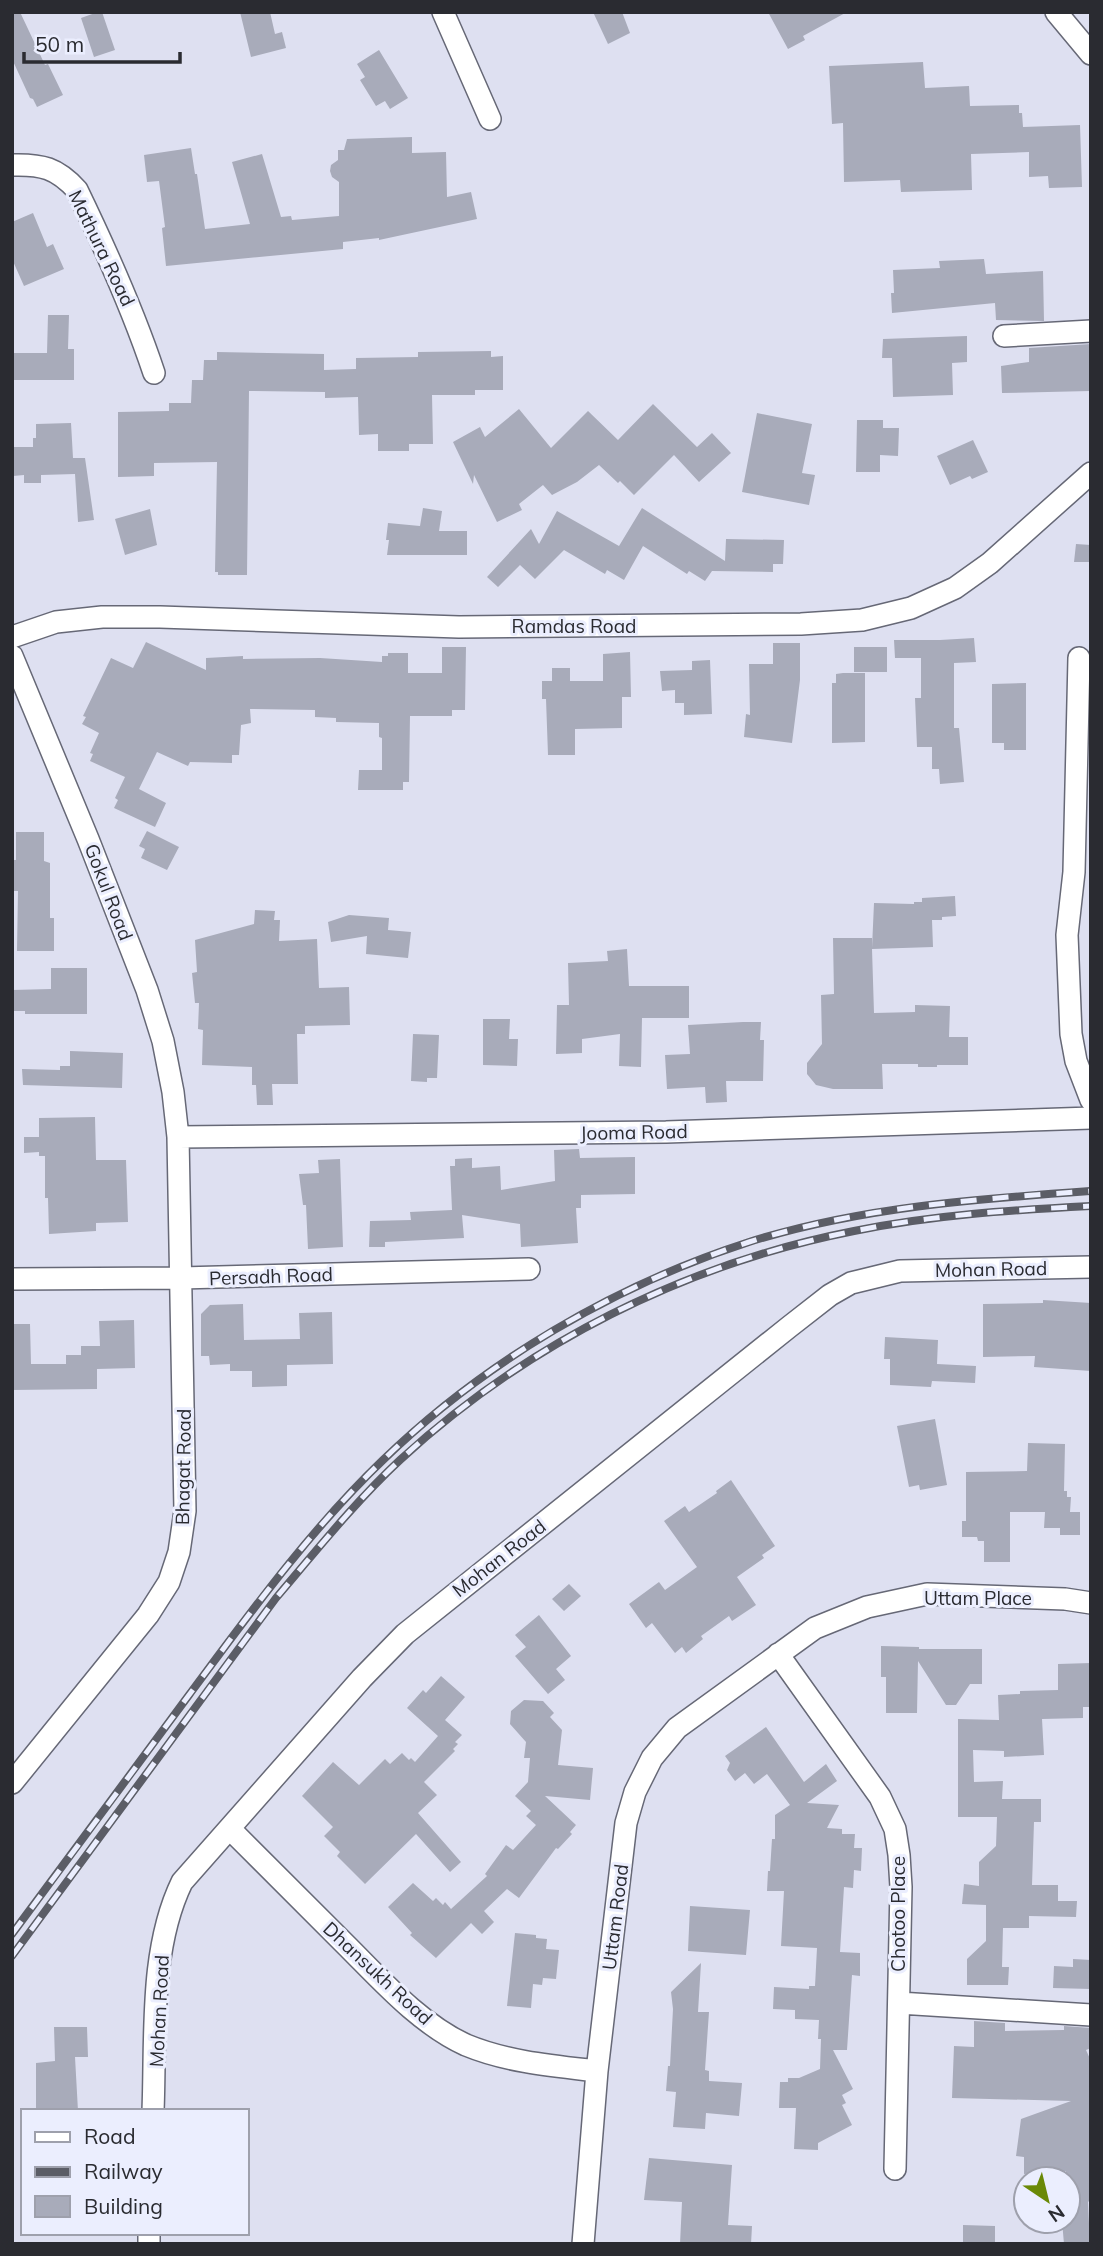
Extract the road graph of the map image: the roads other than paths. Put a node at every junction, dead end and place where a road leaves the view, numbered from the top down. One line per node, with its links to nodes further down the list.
1 (443, 12): 4 (street)
2 (1056, 12): 3 (street)
3 (1091, 54)
4 (490, 119)
5 (12, 165): 8 (street, Mathura Road)
6 (1091, 331): 7 (street)
7 (1004, 336)
8 (154, 373)
9 (1091, 473): 10 (street, Ramdas Road)
10 (12, 637)
11 (1079, 658): 13 (street)
12 (14, 665): 15 (street, Gokul Road)
13 (1091, 1100)
14 (1091, 1118): 15 (street, Jooma Road)
15 (178, 1137): 18 (street, Bhagat Road)
16 (1091, 1266): 24 (street, Mohan Road)
17 (529, 1269): 18 (street, Persadh Road)
18 (181, 1278): 19 (street, Persadh Road); 22 (street, Bhagat Road)
19 (12, 1279)
20 (1091, 1603): 21 (street, Uttam Place)
21 (778, 1654): 25 (street, Chotoo Place); 27 (street, Uttam Road)
22 (20, 1755): 23 (street, Bhagat Road)
23 (12, 1783)
24 (230, 1829): 27 (street, Dhansukh Road); 28 (street, Mohan Road)
25 (899, 2003): 26 (street); 29 (street, Chotoo Place)
26 (1091, 2015)
27 (597, 2071): 30 (street, Uttam Road)
28 (153, 2109)
29 (895, 2169)
30 (583, 2244)

